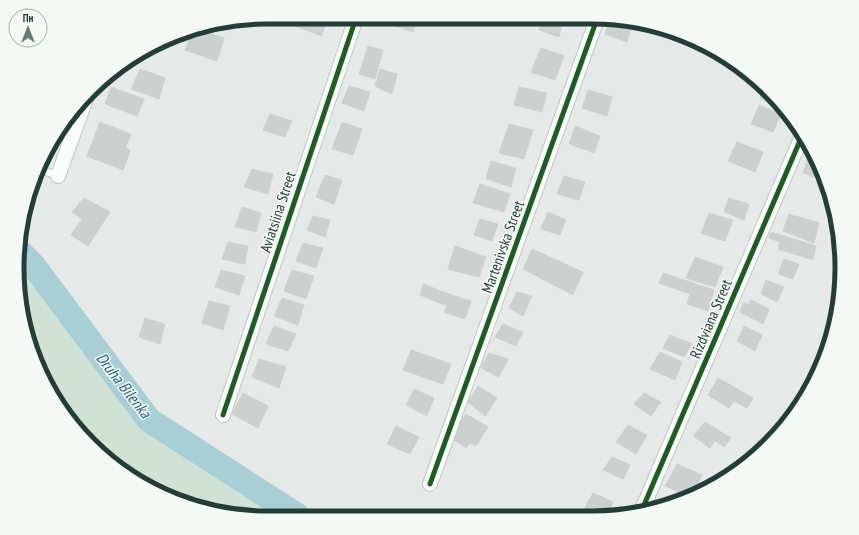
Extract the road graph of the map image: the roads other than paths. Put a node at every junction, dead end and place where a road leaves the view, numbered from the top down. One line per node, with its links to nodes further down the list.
1 (354, 24): 7 (street, Aviatsiina Street)
2 (595, 24): 8 (street, Martenivska Street)
3 (82, 109): 6 (street)
4 (800, 142): 9 (street, Rizdviana Street)
5 (44, 171): 6 (lane)
6 (58, 176)
7 (224, 415)
8 (430, 484)
9 (644, 505)

